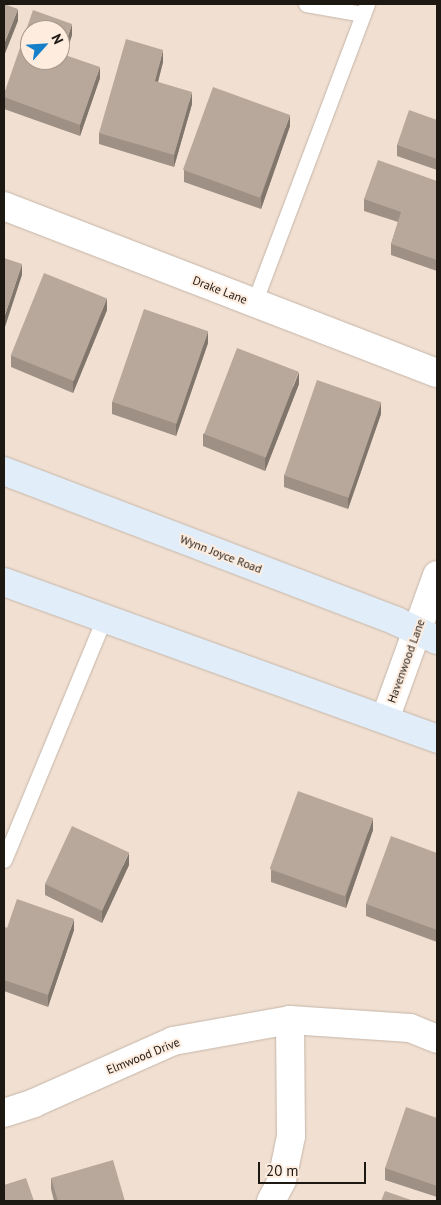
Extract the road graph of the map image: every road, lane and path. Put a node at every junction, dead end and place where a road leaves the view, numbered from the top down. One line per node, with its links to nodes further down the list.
1 (306, 4): 2 (lane)
2 (365, 9): 4 (lane)
3 (4, 206): 4 (street, Drake Lane)
4 (254, 303): 5 (street, Drake Lane)
5 (437, 373)
6 (4, 471): 10 (main road, Wynn Joyce Road)
7 (437, 575): 10 (street, Havenwood Lane)
8 (4, 582): 9 (main road)
9 (104, 618): 11 (main road); 13 (lane)
10 (427, 636): 11 (street, Havenwood Lane)
11 (385, 719): 12 (main road)
12 (437, 739)
13 (4, 860)
14 (290, 1020): 15 (street, Elmwood Drive); 16 (street, Elmwood Drive); 17 (street)
15 (437, 1039)
16 (4, 1113)
17 (271, 1201)

